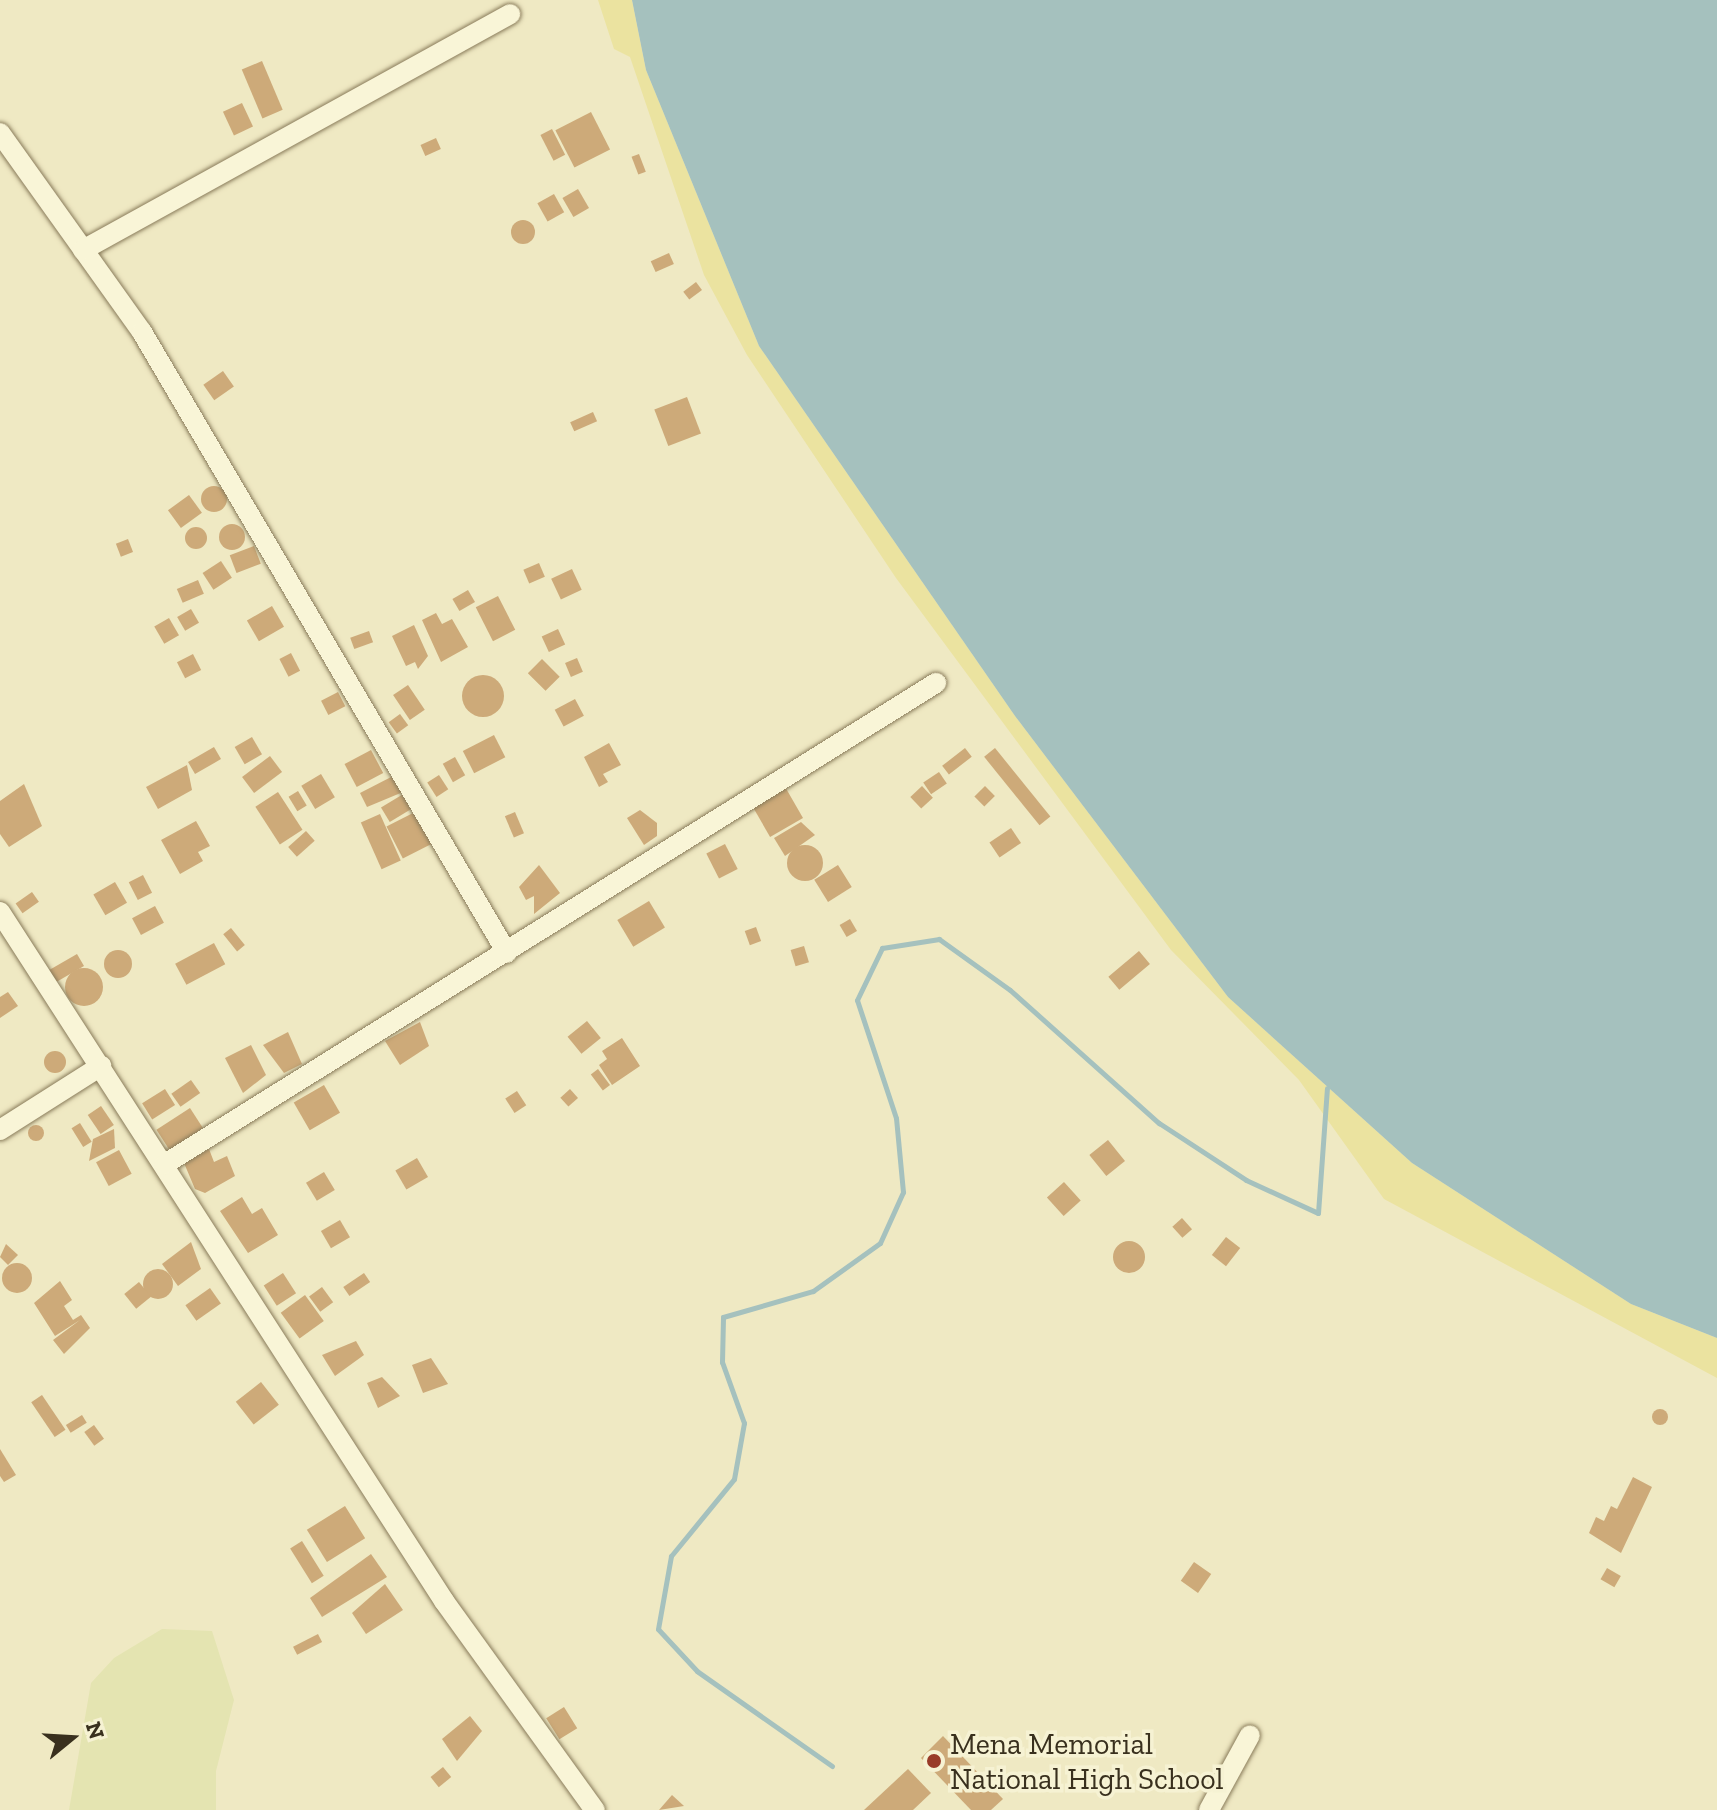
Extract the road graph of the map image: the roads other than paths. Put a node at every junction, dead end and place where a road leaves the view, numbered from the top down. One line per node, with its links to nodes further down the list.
1 (510, 14): 3 (street)
2 (0, 133): 3 (street)
3 (83, 250): 6 (street)
4 (936, 683): 6 (street)
5 (0, 912): 7 (street)
6 (507, 953): 9 (street)
7 (101, 1066): 8 (street); 9 (street)
8 (0, 1130)
9 (165, 1164): 11 (street)
10 (1250, 1735): 12 (street)
11 (595, 1810)
12 (1209, 1810)

